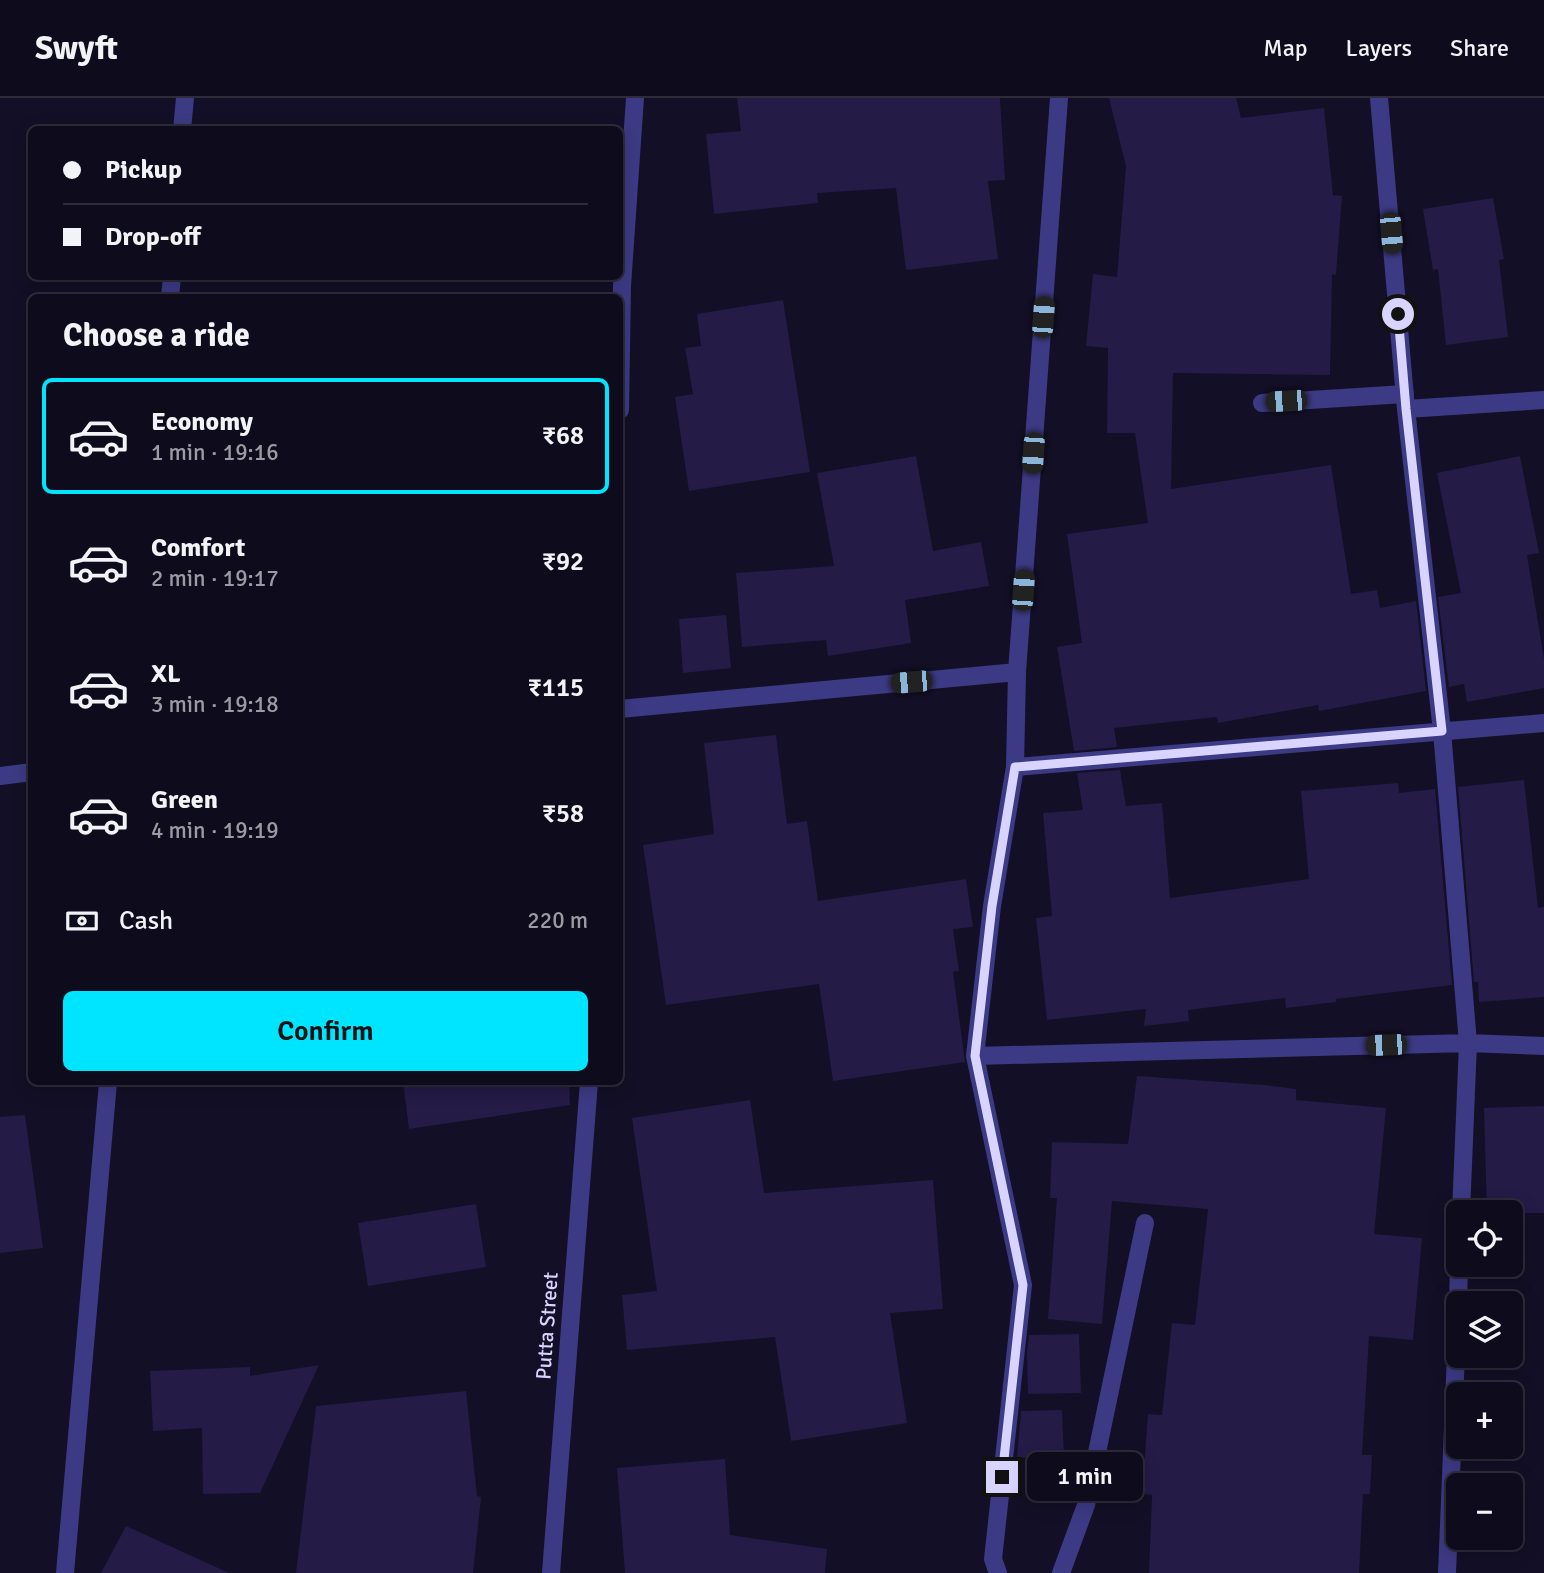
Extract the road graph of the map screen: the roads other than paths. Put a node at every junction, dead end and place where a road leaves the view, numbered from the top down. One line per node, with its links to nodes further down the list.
1 (184, 98): 5 (street)
2 (635, 98): 6 (street)
3 (1059, 98): 10 (street)
4 (1379, 98): 8 (street)
5 (182, 126)
6 (623, 272)
7 (1544, 400): 8 (street)
8 (1405, 402): 9 (street); 13 (street)
9 (1262, 403)
10 (1017, 672): 11 (street); 14 (street)
11 (623, 709)
12 (1544, 723): 13 (street)
13 (1442, 731): 14 (street); 17 (street)
14 (1015, 767): 19 (street)
15 (28, 772): 16 (street)
16 (0, 776)
17 (1468, 1043): 18 (street); 19 (street); 22 (street)
18 (1544, 1046)
19 (975, 1056): 27 (street)
20 (108, 1085): 25 (street)
21 (589, 1085): 26 (street, Putta Street)
22 (1462, 1200)
23 (1144, 1223): 28 (street)
24 (1455, 1368): 29 (street)
25 (65, 1573)
26 (551, 1573)
27 (998, 1573)
28 (1061, 1573)
29 (1447, 1573)

